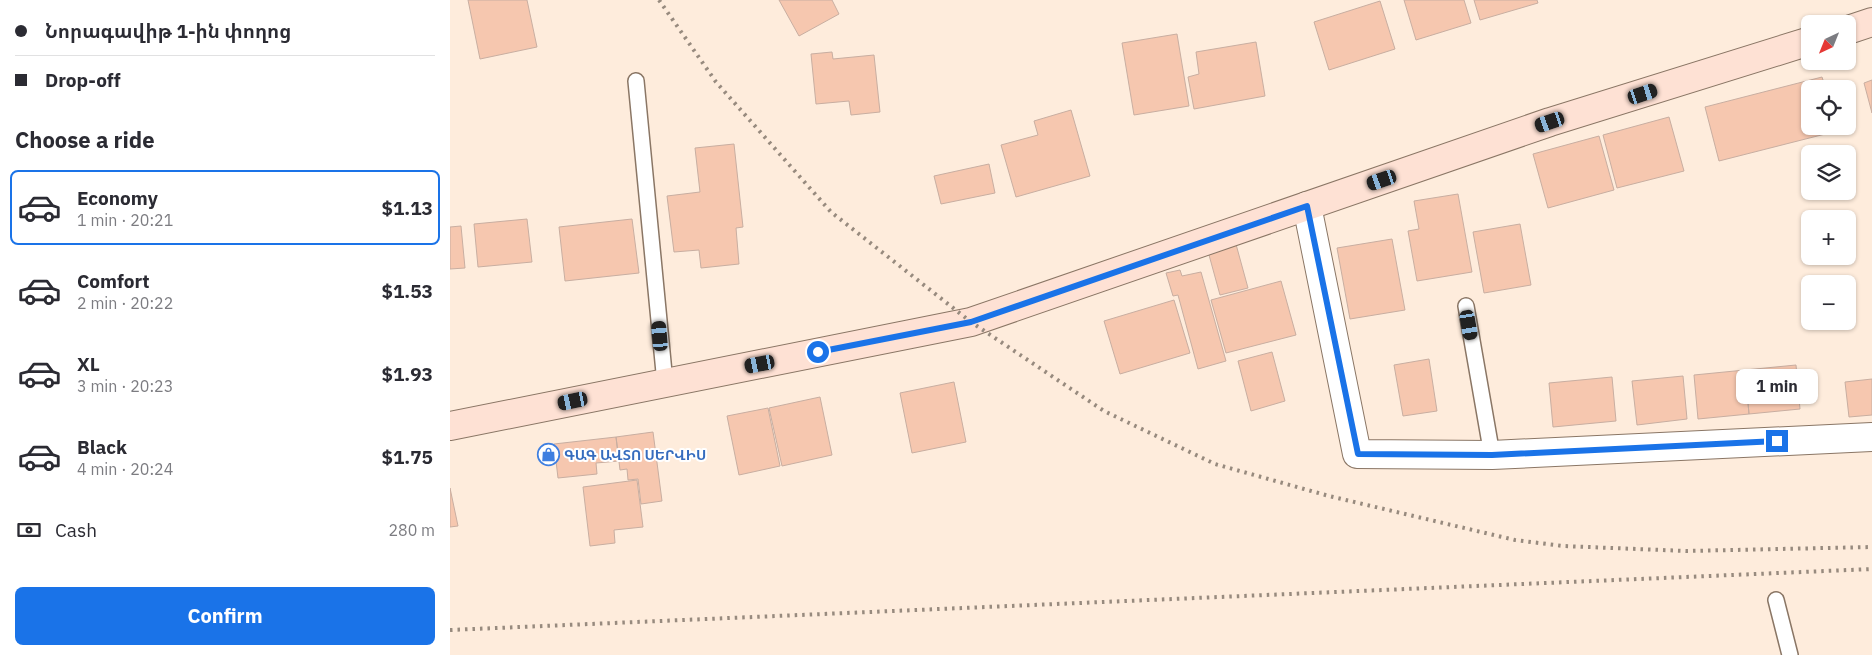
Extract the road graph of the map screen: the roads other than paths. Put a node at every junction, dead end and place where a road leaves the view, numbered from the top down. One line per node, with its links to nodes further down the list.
1 (1872, 22): 2 (main road)
2 (1856, 27)
3 (1801, 44): 5 (main road)
4 (636, 81): 7 (lane)
5 (1307, 206): 7 (main road); 10 (street)
6 (1466, 306): 10 (lane)
7 (665, 383): 8 (main road)
8 (450, 426)
9 (1872, 437): 10 (street)
10 (1492, 455)
11 (1776, 600): 12 (lane)
12 (1790, 655)

